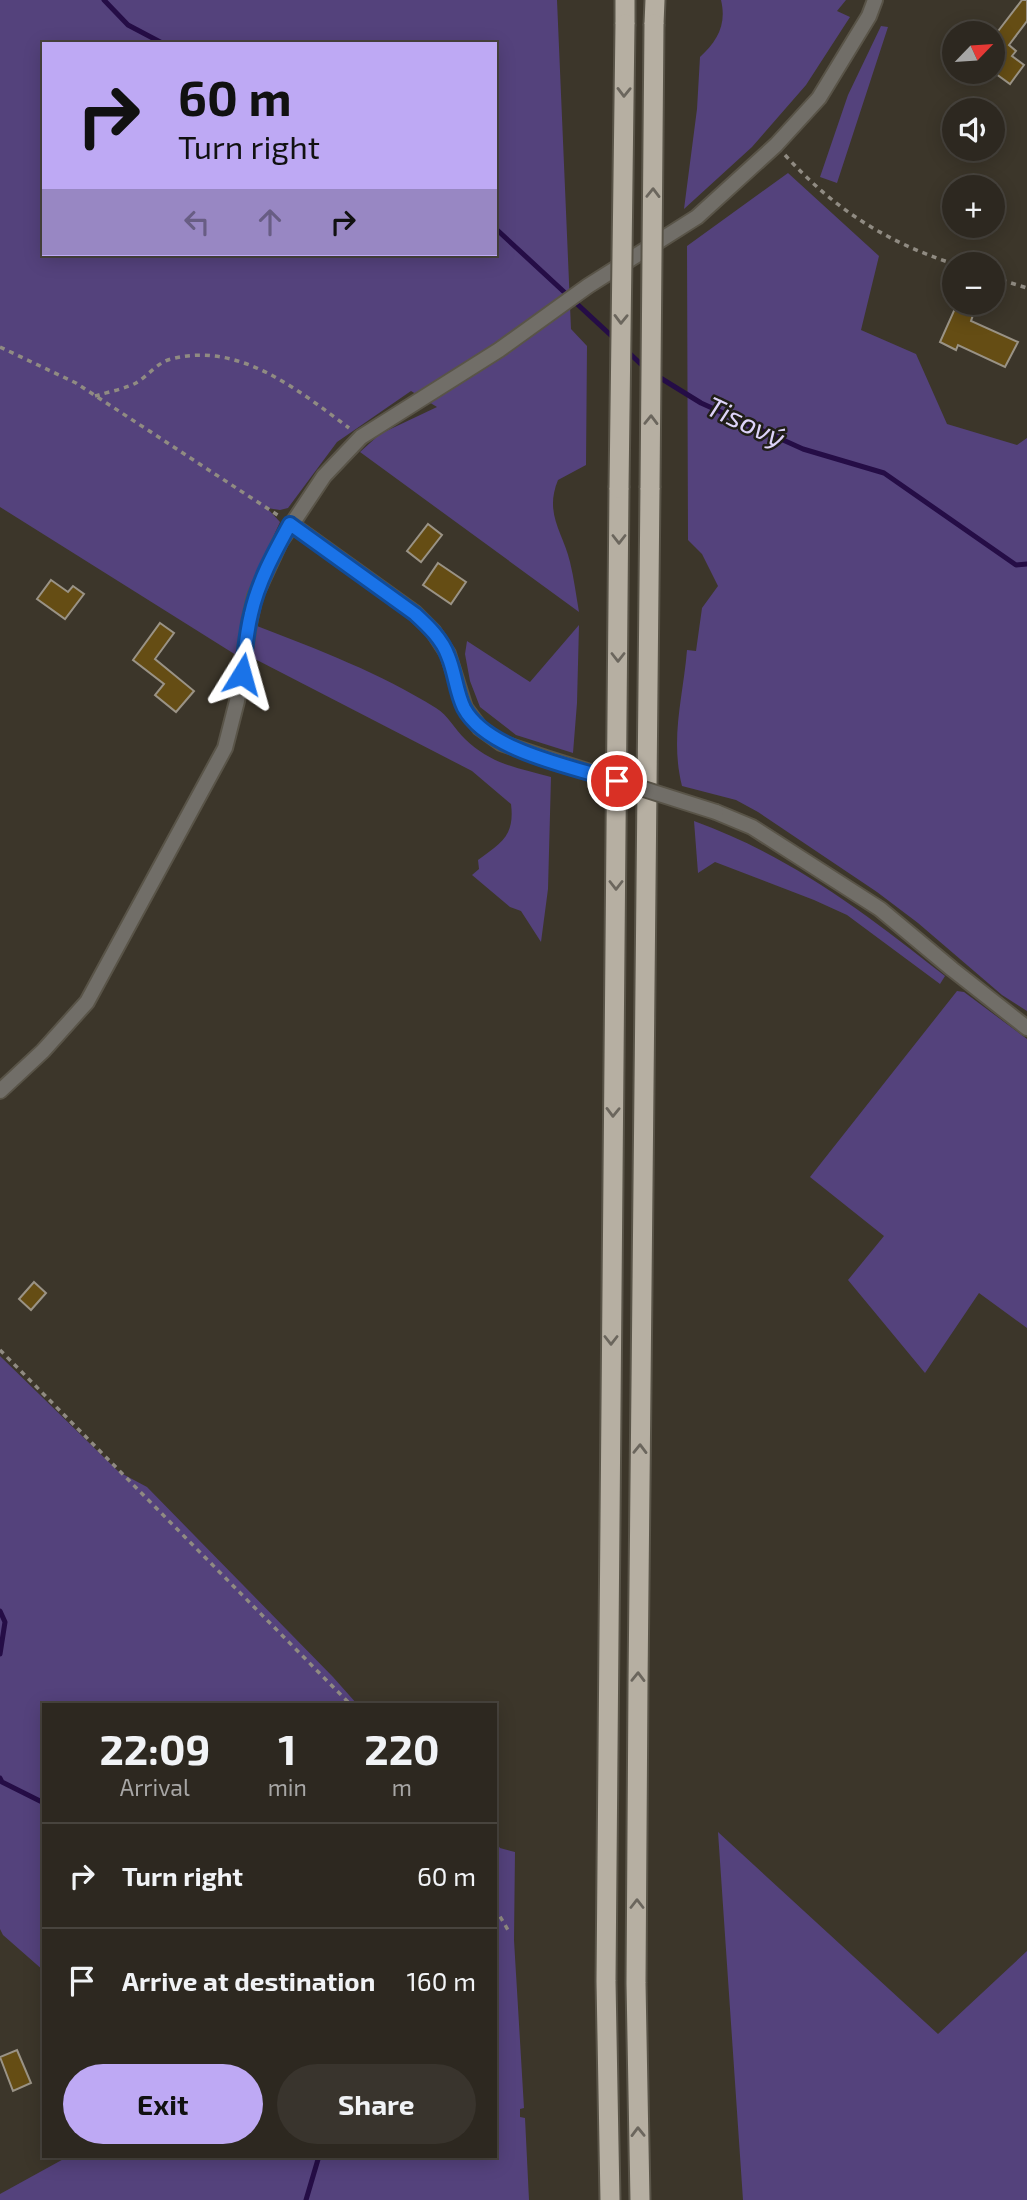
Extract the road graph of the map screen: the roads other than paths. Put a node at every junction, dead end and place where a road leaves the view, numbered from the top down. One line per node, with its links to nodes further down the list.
1 (625, 0): 7 (highway, one-way to 7, bridge)
2 (655, 0): 8 (highway, one-way to 2, bridge)
3 (876, 0): 4 (street)
4 (290, 524): 5 (street, bridge); 6 (street)
5 (1027, 1028)
6 (0, 1091)
7 (610, 2200)
8 (640, 2200)

